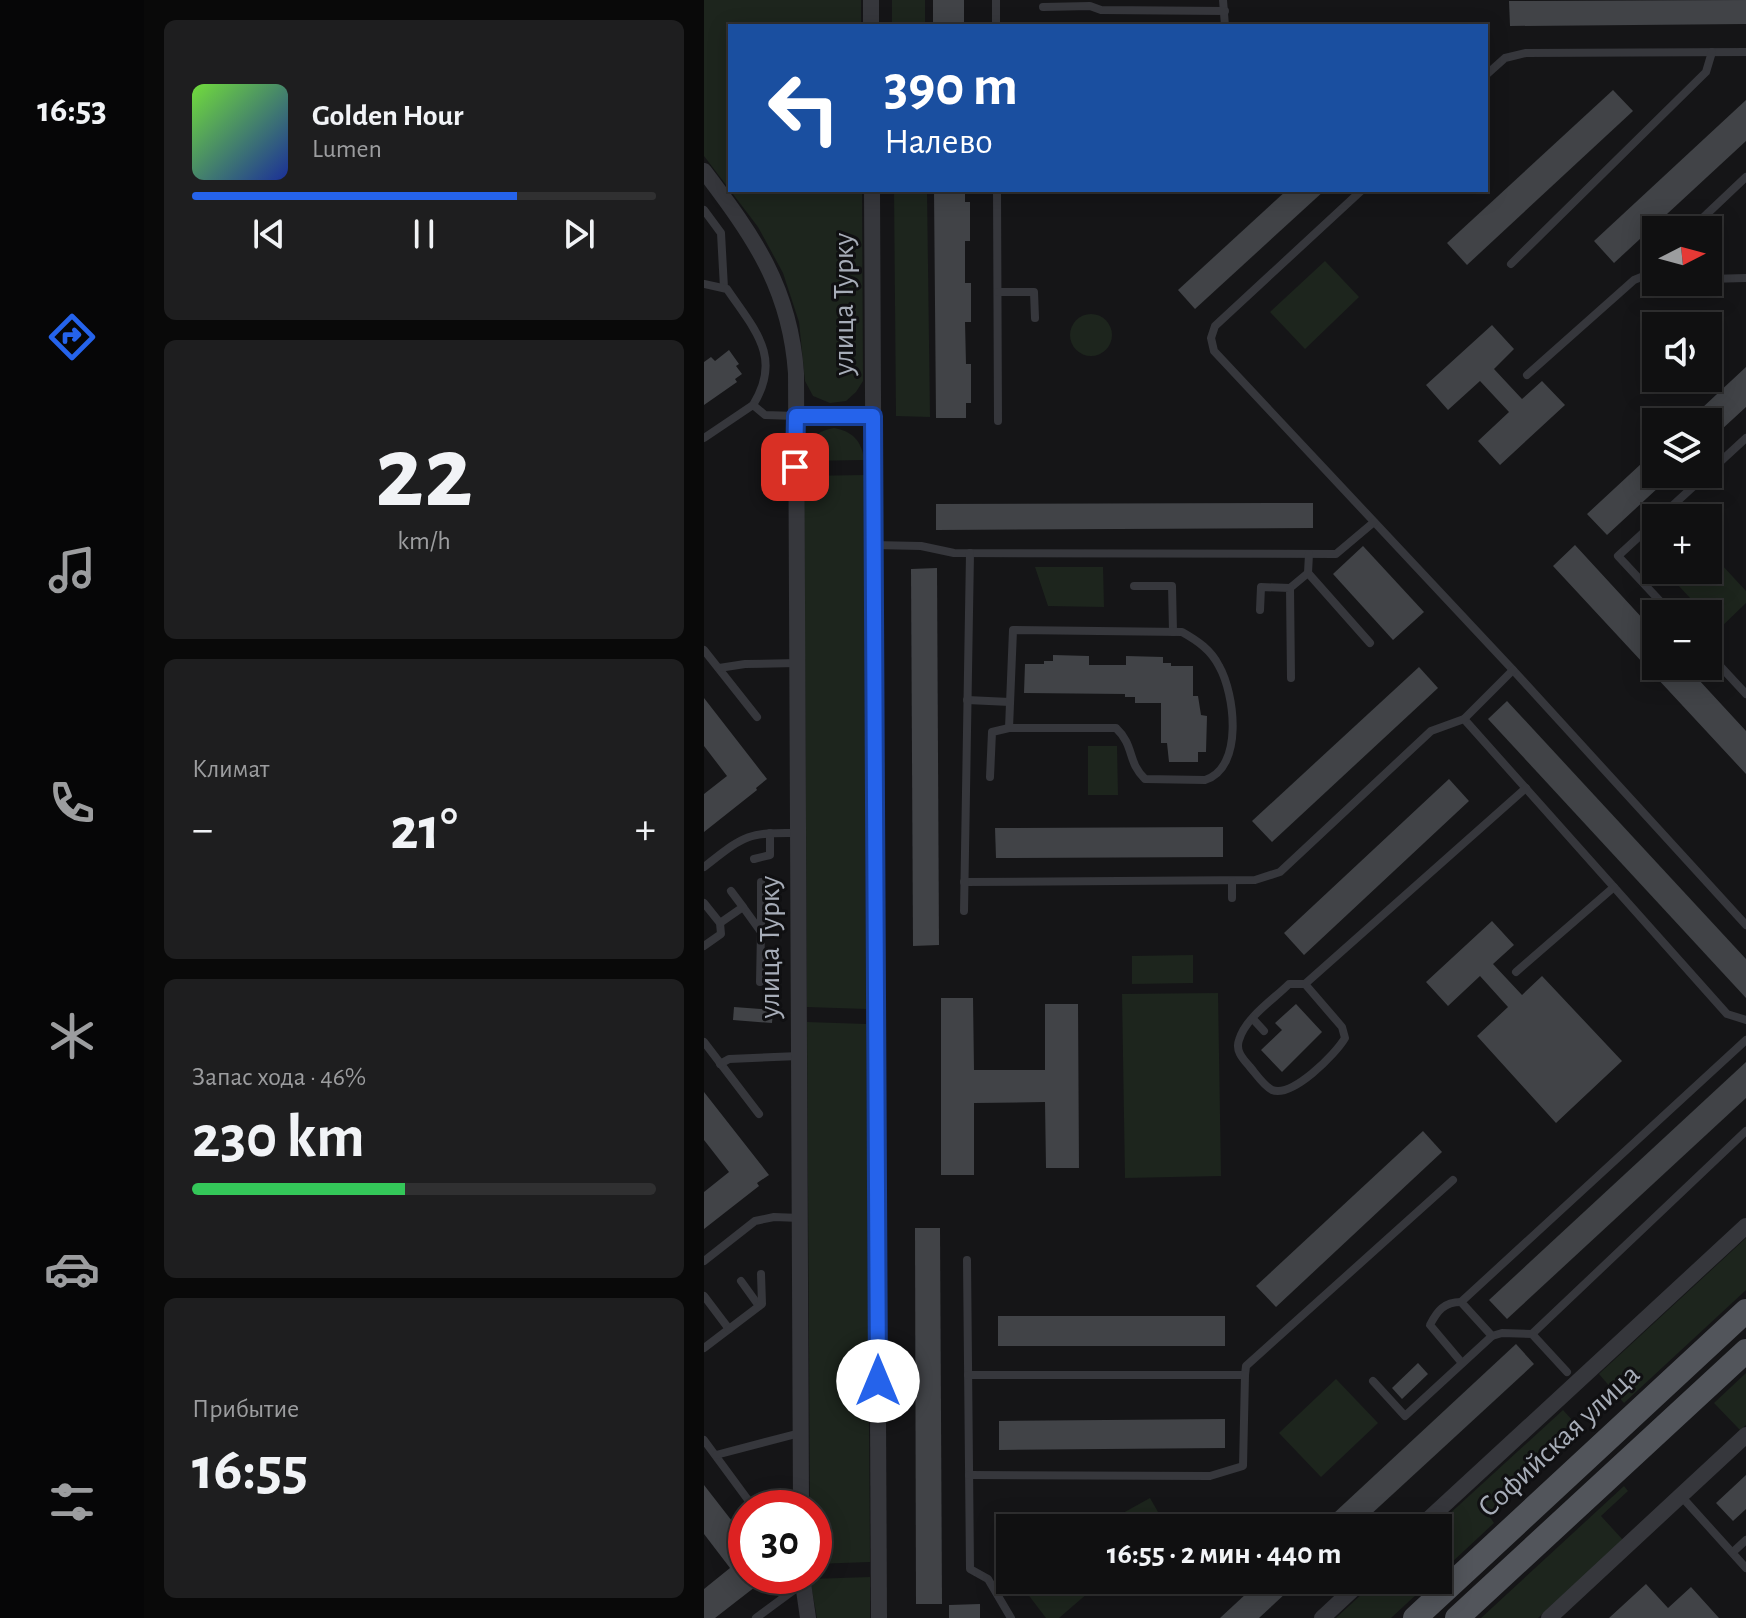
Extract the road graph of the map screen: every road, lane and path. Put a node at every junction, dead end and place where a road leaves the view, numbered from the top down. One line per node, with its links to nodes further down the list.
1 (871, 0): 6 (street)
2 (996, 0): 7 (lane)
3 (1223, 0): 5 (lane)
4 (1043, 7): 5 (lane)
5 (1225, 11): 8 (lane)
6 (871, 24)
7 (996, 24)
8 (1225, 24)
9 (1712, 52): 10 (lane); 11 (lane); 19 (lane)
10 (1746, 52)
11 (1488, 73)
12 (704, 171): 29 (street, улица Турку)
13 (1746, 177): 18 (lane)
14 (872, 192): 30 (street, улица Турку)
15 (997, 192): 25 (lane)
16 (1360, 192): 37 (lane)
17 (704, 210): 24 (lane)
18 (1705, 216)
19 (1511, 264)
20 (1642, 277): 27 (lane)
21 (1746, 278): 22 (lane)
22 (1722, 279)
23 (704, 284): 24 (lane)
24 (724, 288): 28 (lane)
25 (998, 292): 26 (lane); 31 (lane)
26 (1035, 318)
27 (1527, 375)
28 (753, 405): 29 (lane); 32 (lane)
29 (796, 416): 30 (street); 52 (street, улица Турку)
30 (873, 416): 39 (street, улица Турку)
31 (998, 421)
32 (704, 438)
33 (1746, 438): 34 (lane)
34 (1722, 460)
35 (1691, 488): 36 (lane)
36 (1675, 504)
37 (1374, 522): 41 (lane); 55 (lane)
38 (1642, 534): 43 (lane)
39 (873, 545): 40 (lane); 133 (street, улица Турку)
40 (970, 553): 41 (lane); 58 (lane)
41 (1309, 554): 42 (lane)
42 (1308, 573): 46 (lane); 50 (lane)
43 (1642, 582)
44 (1644, 584): 47 (lane)
45 (1134, 586): 49 (lane)
46 (1290, 588): 48 (lane); 56 (lane)
47 (1659, 600)
48 (1260, 610)
49 (1173, 632): 59 (lane); 62 (lane)
50 (1370, 643)
51 (704, 650): 53 (lane)
52 (797, 663): 53 (lane); 66 (street, улица Турку)
53 (719, 668): 60 (lane)
54 (1722, 668): 57 (lane)
55 (1513, 670): 61 (lane); 79 (lane)
56 (1291, 678)
57 (1746, 694)
58 (967, 700): 59 (lane); 71 (lane)
59 (1010, 702): 62 (lane)
60 (757, 717)
61 (1464, 719): 64 (lane); 69 (lane)
62 (1009, 728): 63 (lane)
63 (990, 777)
64 (1526, 788): 72 (lane); 84 (lane)
65 (770, 833): 66 (lane); 67 (lane); 68 (lane)
66 (797, 833): 90 (street, улица Турку)
67 (754, 859)
68 (704, 867)
69 (1232, 881): 71 (lane); 74 (lane)
70 (761, 882): 80 (lane)
71 (964, 882): 77 (lane)
72 (1614, 887): 82 (lane); 86 (lane)
73 (731, 891): 76 (lane)
74 (1232, 898)
75 (704, 903): 78 (lane)
76 (743, 907): 78 (lane); 80 (lane)
77 (964, 911)
78 (720, 923): 81 (lane)
79 (1746, 925)
80 (761, 932): 83 (lane)
81 (704, 946)
82 (1516, 972)
83 (760, 982)
84 (1305, 984): 85 (lane); 85 (lane)
85 (1253, 1019): 87 (lane)
86 (1746, 1020)
87 (1264, 1031)
88 (1746, 1040): 102 (lane)
89 (704, 1042): 91 (lane)
90 (799, 1056): 91 (lane); 95 (street, улица Турку)
91 (720, 1064): 92 (lane)
92 (759, 1114)
93 (1746, 1131): 106 (lane)
94 (1453, 1180): 113 (lane)
95 (800, 1218): 98 (lane); 115 (street, улица Турку)
96 (1746, 1226): 123 (street)
97 (967, 1260): 112 (lane)
98 (704, 1261)
99 (761, 1274): 103 (lane)
100 (741, 1281): 103 (lane)
101 (704, 1296): 105 (lane)
102 (1461, 1302): 107 (lane); 110 (lane)
103 (759, 1306): 105 (lane)
104 (1746, 1311): 135 (main road, Софийская улица)
105 (729, 1329): 108 (lane)
106 (1532, 1334): 107 (lane); 111 (lane)
107 (1492, 1336): 110 (lane)
108 (704, 1348)
109 (1746, 1351): 136 (main road, Софийская улица)
110 (1462, 1363): 114 (lane)
111 (1567, 1372)
112 (968, 1375): 113 (lane); 119 (lane)
113 (1245, 1375): 119 (lane)
114 (1373, 1381)
115 (800, 1433): 118 (lane); 121 (street, улица Турку)
116 (1746, 1435): 122 (street)
117 (704, 1440): 118 (lane)
118 (716, 1455): 120 (lane)
119 (969, 1475): 130 (lane)
120 (741, 1490)
121 (801, 1490)
122 (1681, 1495): 125 (lane); 137 (street)
123 (1434, 1514)
124 (1746, 1540): 125 (lane)
125 (1733, 1552): 126 (lane)
126 (1746, 1568)
127 (785, 1594): 131 (lane)
128 (804, 1594): 132 (street)
129 (1348, 1594): 134 (street)
130 (1007, 1615)
131 (756, 1618)
132 (808, 1618)
133 (879, 1618)
134 (1322, 1618)
135 (1415, 1618)
136 (1457, 1618)
137 (1549, 1618)

